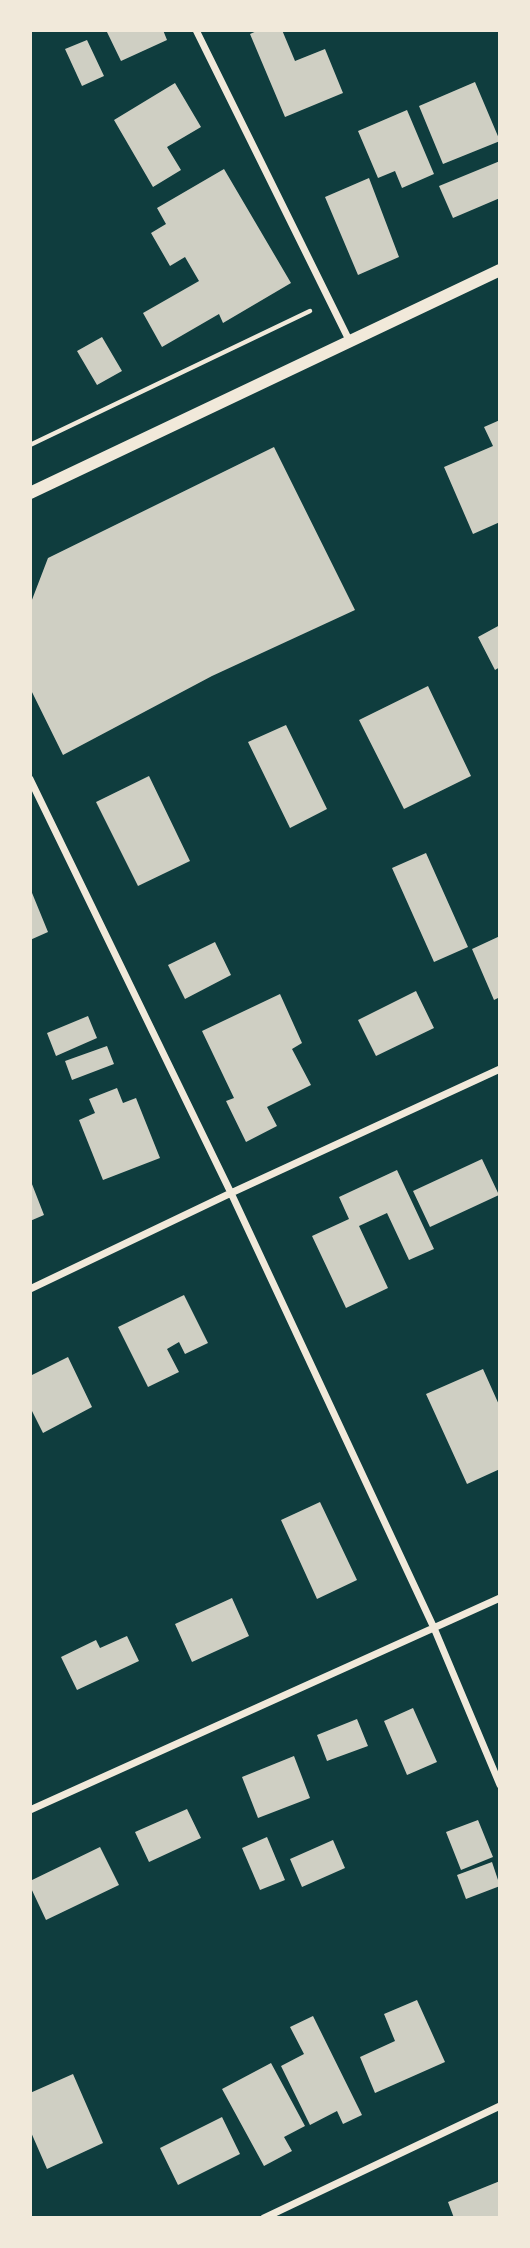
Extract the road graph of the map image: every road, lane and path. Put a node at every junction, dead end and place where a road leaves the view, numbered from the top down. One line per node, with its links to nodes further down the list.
1 (196, 30): 3 (street)
2 (500, 270): 4 (street)
3 (330, 302): 4 (street); 5 (path)
4 (349, 342): 6 (street)
5 (30, 445)
6 (30, 493)
7 (30, 779): 9 (street)
8 (500, 1069): 9 (street)
9 (231, 1193): 10 (street); 12 (street)
10 (30, 1289)
11 (500, 1598): 12 (street)
12 (434, 1628): 13 (street); 14 (street)
13 (500, 1785)
14 (30, 1810)
15 (500, 2106): 16 (street)
16 (264, 2218)

